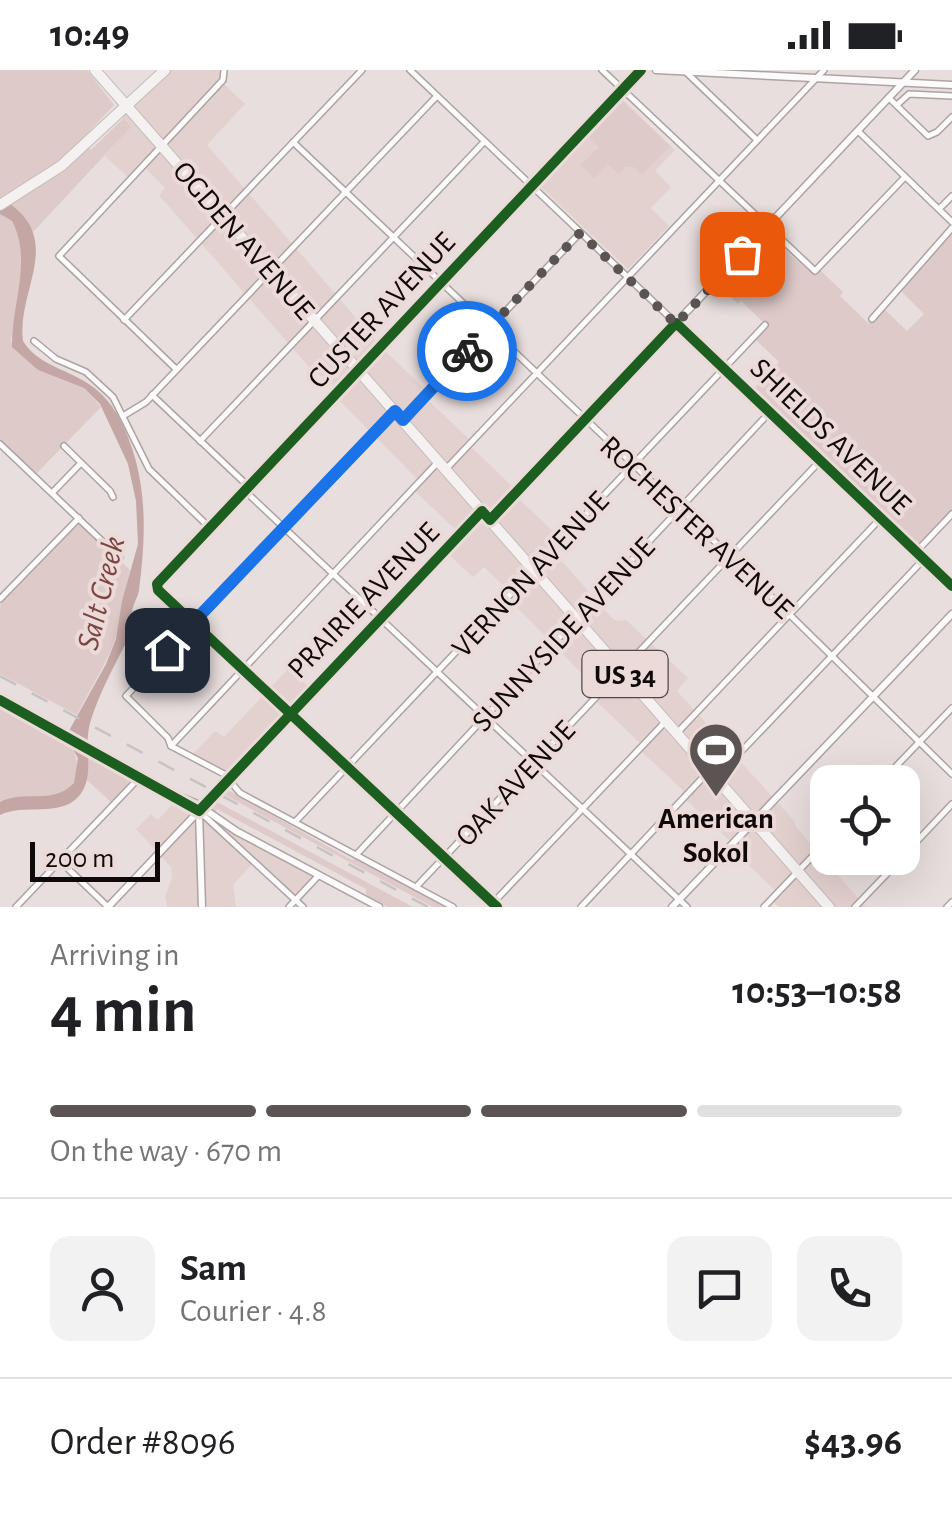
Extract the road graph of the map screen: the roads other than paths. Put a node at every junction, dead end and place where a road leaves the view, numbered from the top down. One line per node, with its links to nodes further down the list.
1 (95, 70): 21 (main road, OGDEN AVENUE / US 34)
2 (165, 70): 21 (main road)
3 (224, 70): 27 (street)
4 (362, 70): 26 (street)
5 (410, 70): 17 (street, SHIELDS AVENUE)
6 (602, 70): 16 (street)
7 (641, 70): 16 (street, CUSTER AVENUE)
8 (656, 70): 11 (street)
9 (824, 70): 13 (street)
10 (915, 70): 14 (street, PRAIRIE AVENUE)
11 (686, 72): 12 (street); 24 (street)
12 (758, 73): 13 (street)
13 (816, 78): 14 (street); 24 (street)
14 (904, 83): 15 (street); 19 (street, PRAIRIE AVENUE)
15 (952, 85)
16 (622, 90): 29 (street); 30 (street, CUSTER AVENUE)
17 (437, 96): 25 (street, SHIELDS AVENUE); 31 (street)
18 (952, 96): 20 (street)
19 (889, 98): 20 (street); 23 (street, PRAIRIE AVENUE)
20 (898, 104): 22 (street)
21 (126, 106): 27 (main road, OGDEN AVENUE / US 34); 33 (main road)
22 (952, 117)
23 (858, 132): 28 (street); 37 (street, PRAIRIE AVENUE)
24 (757, 140): 29 (street)
25 (484, 141): 30 (street, SHIELDS AVENUE); 39 (street)
26 (293, 142): 31 (street, ROCHESTER AVENUE); 35 (street)
27 (161, 146): 35 (main road, OGDEN AVENUE / US 34); 44 (street)
28 (905, 177): 34 (street); 37 (street)
29 (719, 181): 37 (street); 41 (street)
30 (532, 187): 38 (street, SHIELDS AVENUE); 42 (street, CUSTER AVENUE)
31 (346, 192): 39 (street, ROCHESTER AVENUE); 40 (street)
32 (952, 196): 34 (street)
33 (0, 205)
34 (939, 209): 36 (street)
35 (223, 216): 40 (main road, OGDEN AVENUE / US 34); 44 (street)
36 (952, 225): 43 (street)
37 (767, 227): 46 (street, PRAIRIE AVENUE)
38 (580, 233): 41 (street, SHIELDS AVENUE); 48 (street)
39 (393, 237): 42 (street, ROCHESTER AVENUE); 45 (street)
40 (271, 270): 45 (main road, OGDEN AVENUE / US 34); 50 (street)
41 (627, 278): 46 (street, SHIELDS AVENUE); 53 (street)
42 (440, 283): 48 (street, ROCHESTER AVENUE); 52 (street, CUSTER AVENUE)
43 (872, 318)
44 (124, 320): 50 (street)
45 (314, 320): 52 (main road, OGDEN AVENUE / US 34); 59 (street)
46 (676, 324): 51 (street, SHIELDS AVENUE); 58 (street, PRAIRIE AVENUE)
47 (765, 325): 51 (street, VERNON AVENUE)
48 (488, 329): 53 (street, ROCHESTER AVENUE); 56 (street)
49 (34, 341): 57 (street)
50 (176, 369): 54 (street)
51 (724, 369): 55 (street, SHIELDS AVENUE); 65 (street, VERNON AVENUE)
52 (358, 370): 56 (main road, OGDEN AVENUE / US 34); 66 (street, CUSTER AVENUE)
53 (536, 374): 58 (street, ROCHESTER AVENUE); 64 (street)
54 (152, 395): 57 (street); 59 (street)
55 (770, 412): 62 (street, SHIELDS AVENUE); 69 (street, SUNNYSIDE AVENUE)
56 (399, 415): 64 (main road, OGDEN AVENUE / US 34); 75 (street)
57 (123, 416): 74 (street)
58 (584, 420): 65 (street, ROCHESTER AVENUE); 71 (street, PRAIRIE AVENUE)
59 (200, 440): 66 (street)
60 (0, 445): 67 (street)
61 (64, 446): 63 (street)
62 (820, 460): 73 (street, SHIELDS AVENUE); 77 (street, OAK AVENUE)
63 (81, 462): 67 (street); 68 (street)
64 (442, 465): 71 (main road, OGDEN AVENUE / US 34); 81 (street)
65 (633, 465): 69 (street, ROCHESTER AVENUE); 80 (street, VERNON AVENUE)
66 (247, 489): 74 (street, CUSTER AVENUE); 75 (street)
67 (52, 493): 72 (street)
68 (112, 498)
69 (680, 508): 77 (street, ROCHESTER AVENUE); 87 (street, SUNNYSIDE AVENUE)
70 (952, 514): 76 (street)
71 (486, 516): 80 (main road, OGDEN AVENUE / US 34); 86 (street, PRAIRIE AVENUE)
72 (79, 518): 78 (street); 83 (street)
73 (881, 518): 76 (street, SHIELDS AVENUE); 85 (street)
74 (210, 528): 88 (street, CUSTER AVENUE)
75 (283, 528): 81 (street); 88 (street)
76 (916, 552): 79 (street, SHIELDS AVENUE)
77 (730, 556): 85 (street, ROCHESTER AVENUE); 91 (street, OAK AVENUE)
78 (120, 558)
79 (924, 559): 82 (street, SHIELDS AVENUE); 89 (street)
80 (534, 570): 87 (main road, OGDEN AVENUE / US 34); 92 (street, VERNON AVENUE)
81 (332, 574): 86 (street); 90 (street)
82 (952, 586)
83 (2, 598)
84 (952, 614): 93 (street)
85 (790, 615): 89 (street, ROCHESTER AVENUE); 99 (street)
86 (380, 619): 92 (street); 96 (street, PRAIRIE AVENUE)
87 (577, 619): 91 (main road, OGDEN AVENUE / US 34); 97 (street, SUNNYSIDE AVENUE)
88 (193, 623): 90 (street); 101 (street)
89 (832, 657): 93 (street, ROCHESTER AVENUE); 105 (street)
90 (241, 668): 96 (street); 101 (street)
91 (622, 670): 98 (main road, OGDEN AVENUE / US 34); 102 (street, OAK AVENUE)
92 (437, 673): 97 (street); 104 (street, VERNON AVENUE)
93 (873, 698): 100 (street, ROCHESTER AVENUE); 114 (street)
94 (0, 700): 107 (street)
95 (952, 708): 100 (street)
96 (290, 714): 104 (street); 108 (street, PRAIRIE AVENUE)
97 (485, 718): 102 (street); 112 (street, SUNNYSIDE AVENUE)
98 (666, 720): 99 (main road, OGDEN AVENUE / US 34); 111 (street)
99 (677, 733): 105 (main road, OGDEN AVENUE / US 34)
100 (919, 742): 103 (street); 106 (street, ROCHESTER AVENUE)
101 (171, 746): 108 (street)
102 (533, 764): 111 (street); 118 (street, OAK AVENUE)
103 (898, 765)
104 (347, 768): 112 (street); 113 (street, VERNON AVENUE)
105 (713, 774): 114 (main road, OGDEN AVENUE / US 34); 117 (street)
106 (952, 774)
107 (138, 778): 110 (street); 120 (street)
108 (226, 781): 110 (street, PRAIRIE AVENUE); 113 (street)
109 (952, 804): 115 (street)
110 (201, 807): 123 (street); 125 (street); 129 (street, PRAIRIE AVENUE); 130 (street)
111 (582, 810): 117 (street); 127 (street)
112 (396, 812): 116 (street, SUNNYSIDE AVENUE); 118 (street)
113 (295, 822): 116 (street)
114 (754, 822): 121 (main road, OGDEN AVENUE / US 34); 126 (street)
115 (920, 838)
116 (356, 855): 124 (street)
117 (630, 855): 126 (street); 135 (street)
118 (444, 858): 124 (street, OAK AVENUE); 127 (street)
119 (810, 859): 121 (street)
120 (60, 861): 128 (street); 129 (street)
121 (798, 872): 138 (street); 139 (main road, OGDEN AVENUE / US 34)
122 (885, 875): 140 (street)
123 (319, 876): 125 (street); 133 (street)
124 (416, 888): 134 (street)
125 (296, 900): 131 (street); 132 (street)
126 (679, 900): 136 (street); 137 (street)
127 (495, 905)
128 (16, 907)
129 (108, 907)
130 (202, 907)
131 (289, 907)
132 (303, 907)
133 (379, 907)
134 (453, 907)
135 (581, 907)
136 (672, 907)
137 (686, 907)
138 (764, 907)
139 (829, 907)
140 (855, 907)

